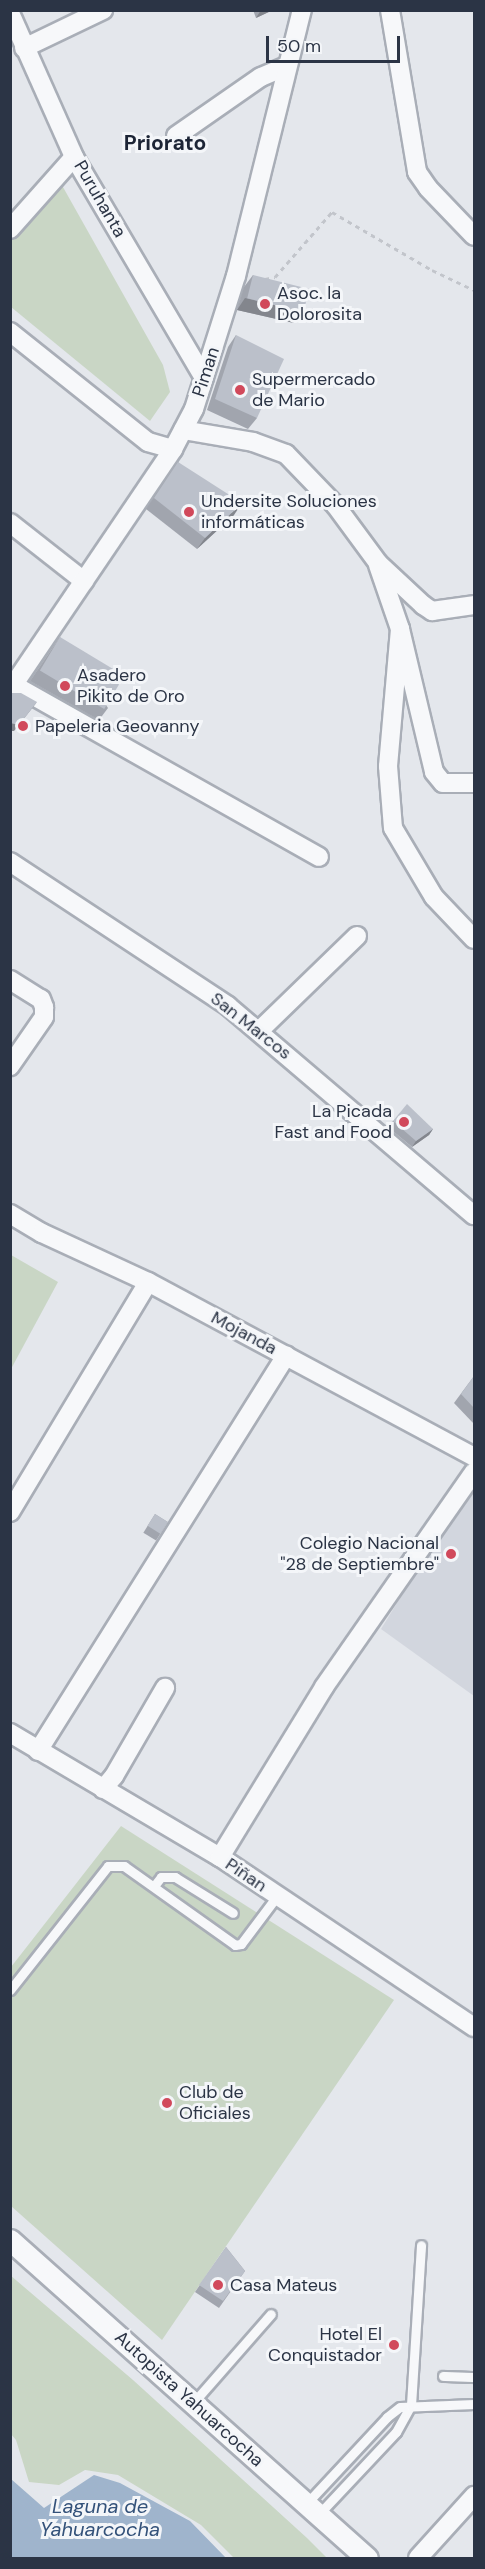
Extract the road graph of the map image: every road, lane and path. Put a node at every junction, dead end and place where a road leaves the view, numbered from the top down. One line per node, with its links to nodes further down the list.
1 (103, 10): 5 (street)
2 (302, 10): 6 (street, Piman)
3 (390, 10): 10 (street)
4 (10, 13): 5 (street, Puruhanta)
5 (24, 48): 8 (street, Puruhanta)
6 (287, 66): 7 (street); 11 (street, Piman)
7 (176, 136)
8 (74, 157): 9 (street); 14 (street, Puruhanta)
9 (10, 229)
10 (474, 236)
11 (236, 276): 12 (path); 14 (street, Piman)
12 (474, 290)
13 (10, 332): 16 (street)
14 (204, 378): 15 (street, Piman)
15 (183, 430): 16 (street, Piman); 18 (street)
16 (173, 449): 19 (street, Piman)
17 (10, 523): 19 (street)
18 (378, 563): 20 (street); 21 (street)
19 (84, 581): 22 (street, Piman)
20 (474, 605)
21 (400, 629): 23 (street); 27 (street)
22 (12, 688): 24 (street)
23 (474, 783)
24 (319, 857)
25 (10, 862): 29 (street, San Marcos)
26 (357, 936): 29 (street)
27 (474, 939)
28 (10, 980): 30 (street)
29 (260, 1030): 32 (street, San Marcos)
30 (10, 1066)
31 (10, 1214): 33 (street, Mojanda)
32 (474, 1215)
33 (148, 1282): 34 (street, Mojanda); 37 (street)
34 (286, 1355): 35 (street, Mojanda); 40 (street)
35 (474, 1457)
36 (474, 1472): 42 (street)
37 (10, 1512)
38 (165, 1688): 41 (street)
39 (10, 1733): 40 (street, Piñan)
40 (38, 1751): 41 (street, Piñan)
41 (103, 1789): 42 (street, Piñan)
42 (219, 1857): 44 (street, Piñan)
43 (154, 1886): 44 (lane); 45 (lane); 46 (lane)
44 (277, 1896): 47 (street, Piñan)
45 (233, 1914)
46 (10, 1990)
47 (474, 2027)
48 (10, 2240): 53 (street, Autopista Yahuarcocha)
49 (421, 2245): 55 (lane)
50 (271, 2314): 53 (lane)
51 (443, 2376): 52 (lane)
52 (474, 2377)
53 (193, 2403): 57 (street, Autopista Yahuarcocha)
54 (474, 2404): 55 (lane)
55 (411, 2405): 57 (lane); 57 (lane)
56 (474, 2496): 59 (street)
57 (312, 2509): 58 (street, Autopista Yahuarcocha)
58 (366, 2559)
59 (418, 2559)

